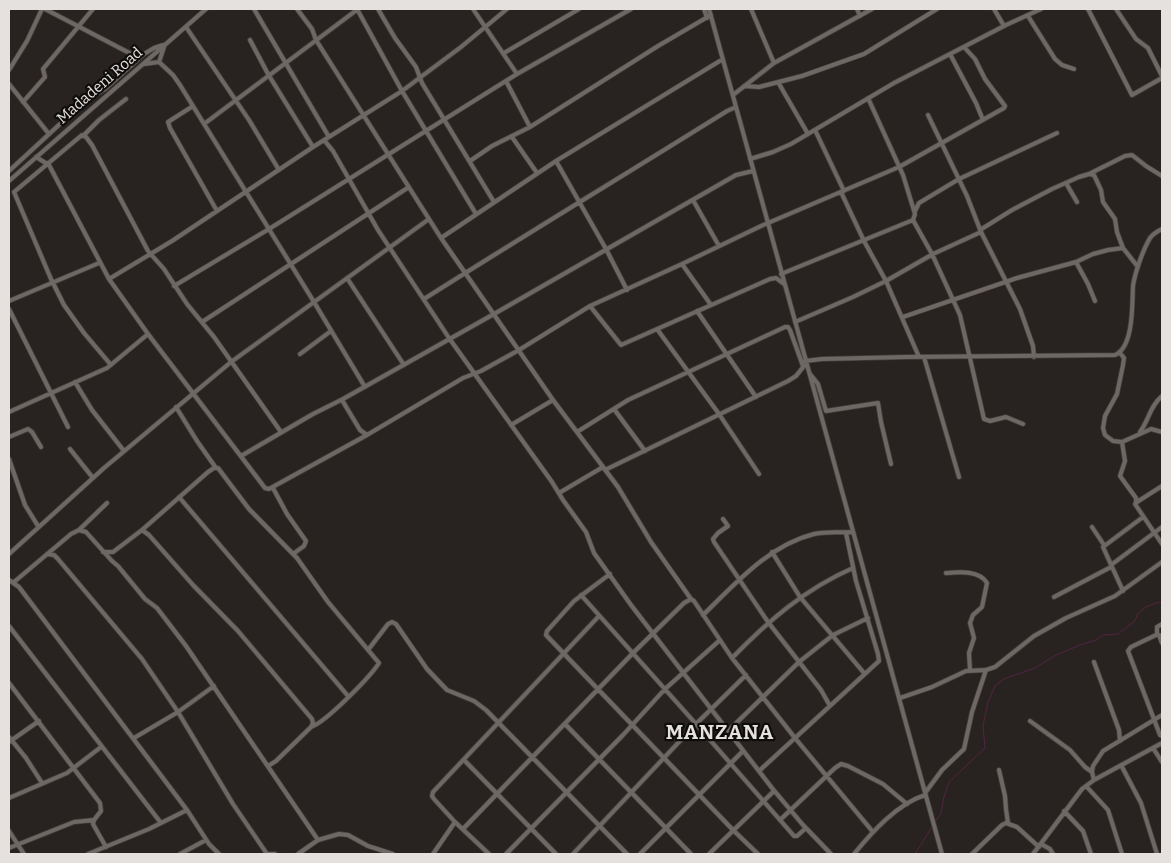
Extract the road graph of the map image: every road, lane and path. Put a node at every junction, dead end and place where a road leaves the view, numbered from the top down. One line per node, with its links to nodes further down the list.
1 (44, 9): 25 (street); 42 (street)
2 (93, 9): 25 (street)
3 (206, 9): 27 (street, Madadeni Road)
4 (254, 9): 38 (street)
5 (297, 9): 30 (street)
6 (357, 9): 30 (street); 51 (street)
7 (378, 9): 46 (street)
8 (473, 9): 28 (street)
9 (507, 9): 28 (street)
10 (579, 9): 33 (street)
11 (631, 9): 44 (street)
12 (704, 9): 24 (street)
13 (709, 9): 24 (street)
14 (751, 9): 39 (street)
15 (856, 9): 22 (street)
16 (872, 9): 22 (street)
17 (937, 9): 48 (street)
18 (994, 9): 26 (street)
19 (1041, 9): 23 (street)
20 (1088, 9): 45 (street)
21 (1116, 9): 45 (street)
22 (860, 16): 39 (street)
23 (1028, 16): 26 (street); 41 (street)
24 (709, 17): 36 (street); 64 (street)
25 (79, 26): 35 (street); 56 (street)
26 (1004, 26): 32 (street)
27 (186, 27): 31 (street, Madadeni Road); 55 (street)
28 (485, 27): 33 (street); 46 (street)
29 (250, 40): 43 (street)
30 (316, 40): 38 (street); 59 (street)
31 (165, 45): 35 (street); 37 (street); 40 (street, Madadeni Road)
32 (964, 48): 34 (street); 62 (street)
33 (504, 53): 44 (street)
34 (950, 54): 53 (street); 62 (street)
35 (139, 58): 68 (street)
36 (723, 59): 52 (street); 80 (street)
37 (159, 62): 40 (street); 57 (street)
38 (285, 63): 43 (street); 71 (street)
39 (774, 63): 50 (street)
40 (143, 64): 77 (street, Madadeni Road)
41 (1074, 69)
42 (9, 70)
43 (268, 74): 55 (street); 75 (street)
44 (517, 74): 47 (street)
45 (1162, 77)
46 (420, 78): 51 (street); 61 (street)
47 (506, 81): 61 (street); 64 (street)
48 (778, 82): 50 (street); 69 (street)
49 (9, 84): 56 (street)
50 (744, 86): 52 (street)
51 (402, 91): 59 (street); 66 (street)
52 (733, 95): 58 (street)
53 (868, 98): 65 (street); 82 (street)
54 (126, 99): 70 (street)
55 (235, 100): 63 (street); 84 (street)
56 (24, 102): 68 (street)
57 (193, 106): 63 (street); 100 (street)
58 (736, 107): 78 (street); 98 (street)
59 (364, 115): 71 (street); 76 (street)
60 (928, 115): 74 (street)
61 (446, 119): 66 (street); 79 (street)
62 (983, 120): 74 (street)
63 (204, 124): 94 (street)
64 (530, 127): 72 (street)
65 (815, 130): 69 (street); 95 (street)
66 (426, 131): 76 (street); 103 (street)
67 (1057, 133): 90 (street)
68 (49, 134): 83 (street)
69 (808, 134): 78 (street)
70 (83, 136): 81 (street); 117 (street)
71 (329, 137): 73 (street)
72 (512, 137): 79 (street); 86 (street)
73 (324, 140): 75 (street); 89 (street)
74 (942, 143): 82 (street); 90 (street)
75 (313, 147): 84 (street)
76 (388, 155): 89 (street); 93 (street)
77 (36, 157): 81 (street); 91 (street, Madadeni Road)
78 (750, 160): 85 (street)
79 (470, 161): 97 (street)
80 (556, 161): 86 (street); 98 (street)
81 (48, 163): 119 (street); 128 (street)
82 (899, 167): 95 (street); 101 (street)
83 (9, 170)
84 (279, 170): 94 (street)
85 (753, 171): 96 (street); 106 (street)
86 (537, 173): 97 (street)
87 (1089, 174): 88 (street); 92 (street); 114 (street)
88 (1162, 174)
89 (349, 179): 102 (street); 107 (street)
90 (960, 179): 101 (street); 109 (street)
91 (9, 181)
92 (1066, 183): 99 (street); 109 (street)
93 (408, 187): 102 (street); 104 (street)
94 (245, 192): 100 (street); 107 (street)
95 (843, 192): 106 (street); 111 (street)
96 (693, 200): 112 (street); 115 (street)
97 (494, 202): 103 (street)
98 (579, 202): 115 (street); 123 (street)
99 (1077, 202)
100 (217, 211): 117 (street)
101 (915, 212): 105 (street)
102 (369, 214): 113 (street); 121 (street)
103 (476, 214): 110 (street)
104 (429, 219): 110 (street); 113 (street)
105 (913, 220): 111 (street); 116 (street)
106 (768, 223): 112 (street); 124 (street)
107 (269, 229): 121 (street); 131 (street)
108 (1162, 229): 122 (street)
109 (981, 231): 116 (street); 129 (street)
110 (441, 238): 123 (street)
111 (864, 241): 124 (street); 127 (street)
112 (719, 246): 120 (street)
113 (389, 247): 125 (street); 133 (street)
114 (1123, 248): 118 (street); 122 (street)
115 (606, 249): 132 (street); 142 (street)
116 (933, 254): 127 (street); 135 (street)
117 (151, 255): 126 (street); 131 (street)
118 (1076, 262): 129 (street); 136 (street)
119 (99, 263): 126 (street); 128 (street)
120 (682, 264): 132 (street); 138 (street)
121 (290, 265): 137 (street); 144 (street)
122 (1138, 267): 151 (street)
123 (465, 273): 133 (street); 142 (street)
124 (781, 274): 130 (street)
125 (347, 278): 137 (street); 158 (street)
126 (109, 279): 148 (street)
127 (886, 281): 143 (street); 145 (street)
128 (53, 283): 134 (street); 160 (street)
129 (1007, 283): 135 (street); 156 (street)
130 (784, 284): 138 (street); 145 (street)
131 (174, 286): 144 (street)
132 (627, 290): 139 (street)
133 (424, 299): 149 (street)
134 (9, 301)
135 (954, 301): 143 (street); 155 (street)
136 (1095, 301)
137 (314, 302): 147 (street); 157 (street)
138 (711, 305): 141 (street)
139 (590, 306): 146 (street); 150 (street)
140 (9, 309): 166 (street)
141 (697, 311): 146 (street); 153 (street)
142 (494, 314): 149 (street); 150 (street)
143 (903, 317): 154 (street)
144 (202, 322): 157 (street)
145 (795, 322): 159 (street)
146 (657, 329): 161 (street)
147 (331, 331): 152 (street); 165 (street)
148 (148, 334): 160 (street); 167 (street)
149 (449, 338): 158 (street); 162 (street)
150 (519, 350): 162 (street); 171 (street)
151 (1120, 353): 156 (street); 185 (street)
152 (300, 354)
153 (726, 354): 159 (street); 161 (street); 169 (street)
154 (921, 357): 155 (street); 159 (street); 196 (street)
155 (969, 357): 156 (street); 176 (street)
156 (1034, 357)
157 (231, 362): 167 (street); 179 (street)
158 (404, 364): 165 (street)
159 (805, 364): 163 (street); 169 (street)
160 (111, 365): 164 (street)
161 (688, 372): 173 (street); 175 (street)
162 (474, 374): 177 (street); 182 (street)
163 (809, 374): 192 (street); 212 (street)
164 (75, 382): 166 (street); 188 (street)
165 (365, 387): 170 (street)
166 (51, 392): 174 (street); 178 (street)
167 (192, 393): 172 (street); 190 (street)
168 (1162, 396): 183 (street)
169 (756, 397): 175 (street)
170 (342, 400): 179 (street); 182 (street)
171 (553, 400): 177 (street); 180 (street)
172 (176, 407): 188 (street); 193 (street)
173 (614, 409): 180 (street); 189 (street)
174 (9, 412)
175 (719, 414): 189 (street); 195 (street)
176 (1023, 424)
177 (511, 425): 200 (street)
178 (68, 427)
179 (281, 432): 190 (street)
180 (577, 432): 194 (street)
181 (1162, 432): 183 (street)
182 (367, 435): 199 (street)
183 (1137, 435): 185 (street)
184 (9, 437): 186 (street)
185 (1122, 442): 203 (street)
186 (41, 447)
187 (70, 449): 197 (street)
188 (124, 451): 197 (street)
189 (644, 451): 194 (street)
190 (241, 456): 199 (street)
191 (9, 460): 206 (street)
192 (891, 464)
193 (216, 468): 201 (street); 220 (street)
194 (604, 469): 200 (street); 233 (street)
195 (759, 474)
196 (959, 477)
197 (93, 478): 206 (street)
198 (1162, 486): 203 (street)
199 (273, 488): 220 (street)
200 (559, 493): 225 (street)
201 (179, 497): 210 (street); 260 (street)
202 (107, 503): 209 (street)
203 (1136, 503): 204 (street)
204 (1143, 517): 213 (street); 215 (street)
205 (723, 518): 226 (street)
206 (38, 526): 218 (street)
207 (1092, 527): 215 (street)
208 (1162, 528): 213 (street)
209 (79, 530): 216 (street); 219 (street)
210 (142, 530): 216 (street); 274 (street)
211 (846, 532): 212 (street); 217 (street); 223 (street)
212 (853, 532): 262 (street)
213 (1154, 533): 214 (street); 222 (street)
214 (1162, 544)
215 (1104, 545): 222 (street)
216 (103, 552): 257 (street)
217 (772, 552): 226 (street); 231 (street)
218 (9, 554)
219 (47, 554): 228 (street); 265 (street)
220 (293, 554): 245 (street)
221 (1162, 562): 229 (street)
222 (1111, 566): 229 (street); 232 (street)
223 (853, 568): 231 (street); 236 (street)
224 (946, 573): 251 (street)
225 (610, 574): 230 (street); 240 (street)
226 (740, 579): 234 (street); 237 (street)
227 (9, 580): 228 (street)
228 (14, 582): 277 (street)
229 (1123, 590): 252 (street)
230 (581, 595): 235 (street); 247 (street)
231 (800, 597): 237 (street); 242 (street)
232 (1054, 597)
233 (691, 599): 234 (street); 240 (street)
234 (703, 615): 243 (street)
235 (599, 616): 246 (street); 247 (street)
236 (868, 618): 242 (street); 254 (street)
237 (768, 622): 248 (street); 249 (street)
238 (1162, 624): 241 (street)
239 (9, 626): 282 (street)
240 (654, 633): 246 (street); 253 (street)
241 (1158, 634): 244 (street); 267 (street)
242 (832, 635): 249 (street); 254 (street)
243 (720, 640): 248 (street); 253 (street)
244 (1162, 643)
245 (368, 650): 260 (street); 270 (street)
246 (633, 653): 258 (street); 259 (street)
247 (565, 654): 258 (street); 270 (street)
248 (732, 658): 255 (street)
249 (799, 662): 261 (street); 263 (street)
250 (1094, 662): 280 (street)
251 (970, 670): 252 (street); 262 (street)
252 (986, 670): 306 (street)
253 (683, 672): 259 (street); 264 (street)
254 (864, 674): 263 (street)
255 (746, 676): 261 (street); 264 (street)
256 (9, 683): 268 (street)
257 (214, 686): 265 (street); 292 (street)
258 (598, 689): 271 (street); 272 (street)
259 (665, 689): 272 (street); 273 (street)
260 (348, 696): 274 (street)
261 (764, 696): 275 (street); 278 (street)
262 (900, 698): 306 (street)
263 (830, 706): 278 (street)
264 (710, 709): 273 (street); 275 (street)
265 (178, 712): 277 (street); 336 (street)
266 (1162, 715): 267 (street)
267 (1154, 720): 276 (street); 280 (street)
268 (38, 721): 279 (street); 293 (street)
269 (1030, 721): 296 (street)
270 (499, 723): 285 (street); 287 (street)
271 (565, 724): 285 (street); 288 (street)
272 (632, 724): 286 (street); 288 (street)
273 (696, 724): 286 (street); 290 (street)
274 (311, 727): 292 (street)
275 (728, 731): 284 (street)
276 (1162, 736)
277 (134, 738): 310 (street)
278 (795, 738): 295 (street); 297 (street)
279 (10, 740): 299 (street)
280 (1120, 741): 296 (street)
281 (1162, 743): 283 (street)
282 (101, 747): 293 (street); 316 (street)
283 (1153, 748): 289 (street); 291 (street)
284 (743, 751): 290 (street); 295 (street)
285 (533, 758): 302 (street); 304 (street)
286 (664, 758): 303 (street); 305 (street)
287 (464, 760): 304 (street); 315 (street)
288 (598, 760): 302 (street); 303 (street)
289 (1162, 762)
290 (730, 763): 305 (street); 308 (street)
291 (1121, 765): 298 (street); 358 (street)
292 (268, 766): 327 (street)
293 (73, 769): 299 (street); 313 (street)
294 (999, 770): 317 (street)
295 (759, 771): 301 (street)
296 (1092, 772): 298 (street)
297 (827, 777): 309 (street); 311 (street); 325 (street)
298 (1094, 780): 300 (street)
299 (42, 782): 307 (street)
300 (1086, 786): 312 (street); 357 (street)
301 (774, 791): 308 (street); 311 (street)
302 (567, 792): 318 (street); 319 (street)
303 (632, 792): 318 (street); 320 (street)
304 (498, 793): 319 (street); 322 (street)
305 (698, 794): 320 (street); 323 (street)
306 (925, 794): 309 (street); 352 (street)
307 (9, 798)
308 (763, 802): 314 (street); 323 (street)
309 (907, 804): 325 (street)
310 (187, 810): 316 (street); 326 (street)
311 (791, 811): 314 (street); 321 (street)
312 (1064, 811): 329 (street); 356 (street)
313 (94, 820): 328 (street); 330 (street)
314 (780, 820): 321 (street)
315 (455, 822): 322 (street); 340 (street)
316 (161, 823): 330 (street)
317 (1008, 823): 329 (street); 353 (street)
318 (599, 827): 344 (street); 345 (street)
319 (531, 828): 342 (street); 343 (street)
320 (665, 828): 346 (street); 347 (street)
321 (806, 828): 350 (street)
322 (463, 829): 341 (street)
323 (733, 830): 348 (street); 349 (street)
324 (9, 831): 328 (street)
325 (873, 832): 351 (street)
326 (206, 840): 334 (street); 335 (street)
327 (318, 840): 338 (street); 339 (street)
328 (18, 844): 331 (street); 332 (street)
329 (1040, 845): 354 (street); 355 (street)
330 (106, 847): 333 (street)
331 (9, 848)
332 (24, 854)
333 (88, 854)
334 (180, 854)
335 (218, 854)
336 (266, 854): 337 (street)
337 (275, 854)
338 (298, 854)
339 (393, 854)
340 (433, 854)
341 (489, 854)
342 (506, 854)
343 (556, 854)
344 (574, 854)
345 (627, 854)
346 (640, 854)
347 (691, 854)
348 (709, 854)
349 (758, 854)
350 (831, 854)
351 (854, 854)
352 (942, 854)
353 (972, 854)
354 (1033, 854)
355 (1053, 854)
356 (1090, 854)
357 (1122, 854)
358 (1157, 854)

